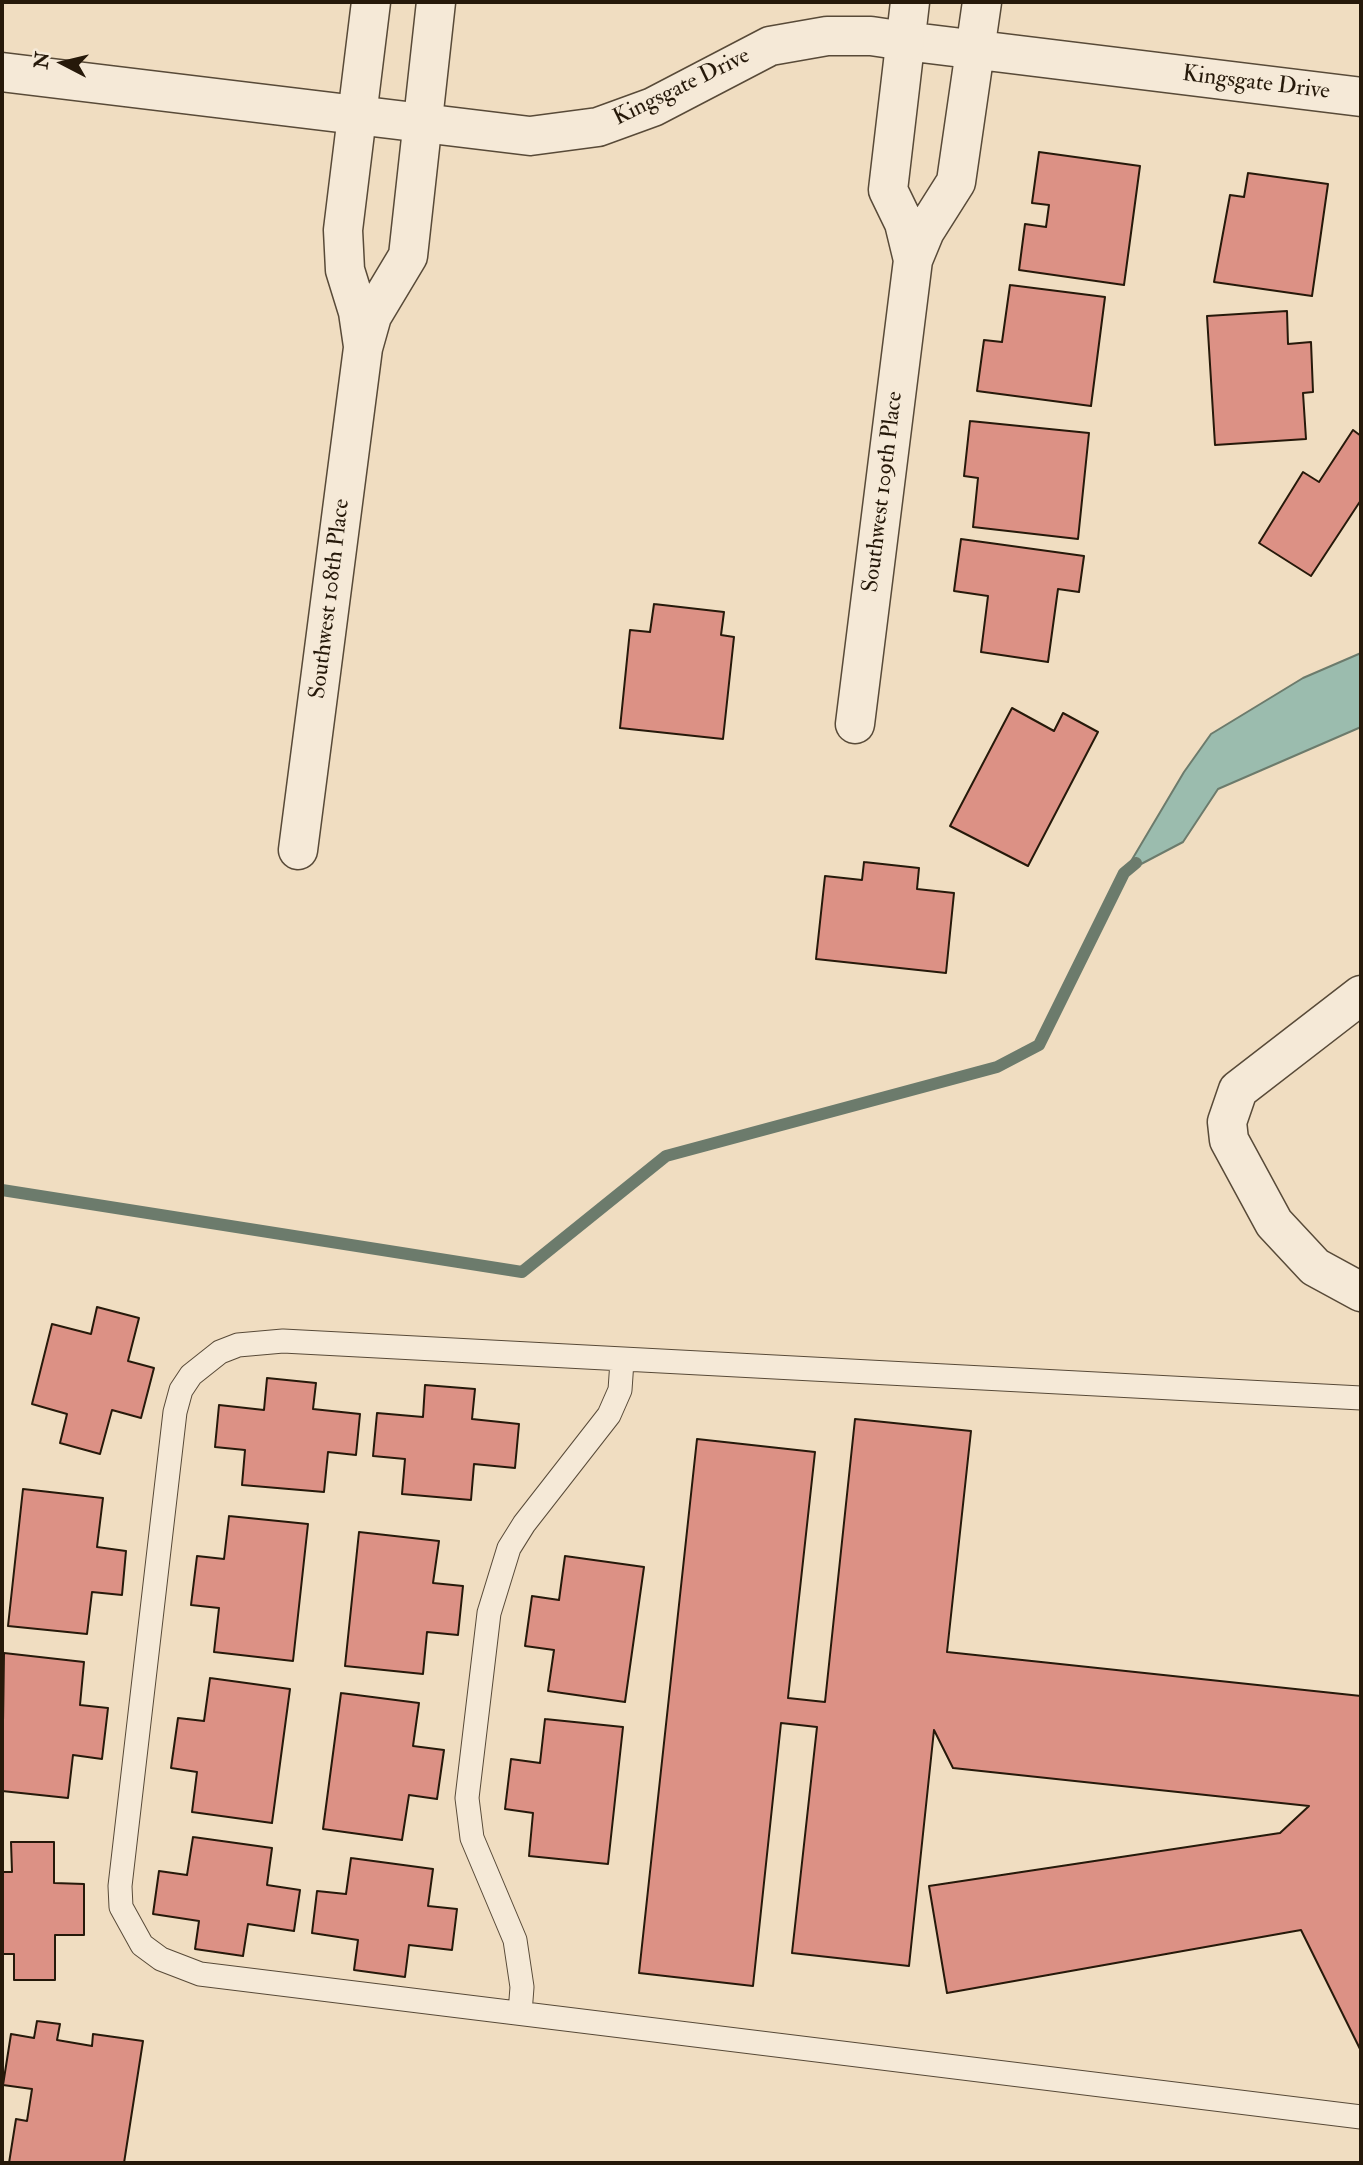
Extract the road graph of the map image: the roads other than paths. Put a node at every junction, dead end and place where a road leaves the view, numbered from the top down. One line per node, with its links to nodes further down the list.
1 (371, 2): 9 (street, Southwest 108th Place)
2 (436, 2): 10 (street, Southwest 108th Place)
3 (910, 2): 5 (street, Southwest 109th Place)
4 (982, 2): 6 (street, Southwest 109th Place)
5 (905, 41): 6 (street, Kingsgate Drive); 10 (street, Kingsgate Drive); 11 (street, Southwest 109th Place)
6 (976, 50): 8 (street, Kingsgate Drive); 11 (street, Southwest 109th Place)
7 (2, 72): 9 (street, Kingsgate Drive)
8 (1361, 97)
9 (357, 117): 10 (street, Kingsgate Drive); 12 (street, Southwest 108th Place)
10 (423, 125): 12 (street, Southwest 108th Place)
11 (913, 260): 13 (street, Southwest 109th Place)
12 (363, 348): 14 (street, Southwest 108th Place)
13 (855, 724)
14 (298, 850)
15 (1361, 995): 16 (street)
16 (1361, 1292)
17 (622, 1361): 18 (lane); 19 (lane); 19 (lane)
18 (1361, 1398)
19 (520, 2013): 20 (lane)
20 (1361, 2117)

